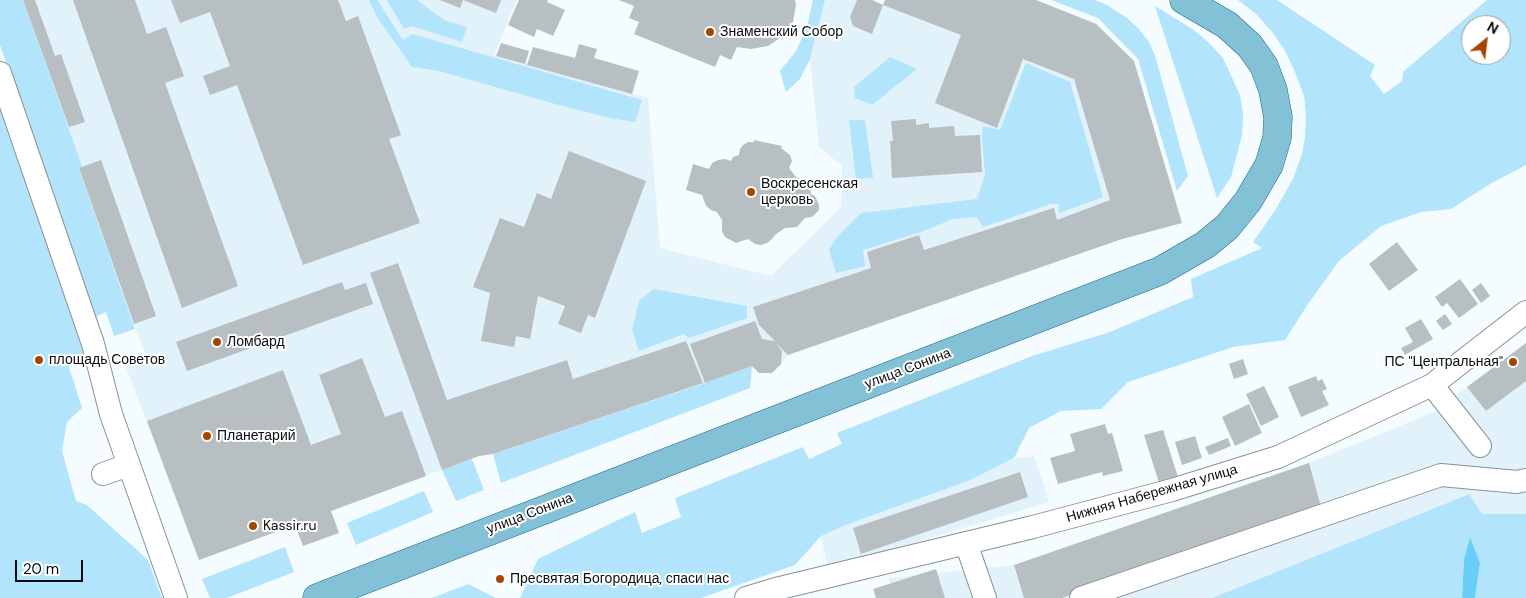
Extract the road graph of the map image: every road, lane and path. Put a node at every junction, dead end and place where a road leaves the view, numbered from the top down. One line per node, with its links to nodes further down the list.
1 (1184, 0): 11 (main road, улица Сонина)
2 (0, 73): 6 (street)
3 (1526, 312): 4 (street, Нижняя Набережная улица)
4 (1432, 385): 5 (street); 9 (street, Нижняя Набережная улица)
5 (1480, 446)
6 (129, 465): 7 (street); 10 (street)
7 (103, 474)
8 (1526, 480): 14 (street)
9 (966, 543): 12 (street, Нижняя Набережная улица); 13 (street)
10 (176, 598)
11 (317, 598)
12 (746, 598)
13 (985, 598)
14 (1081, 598)

